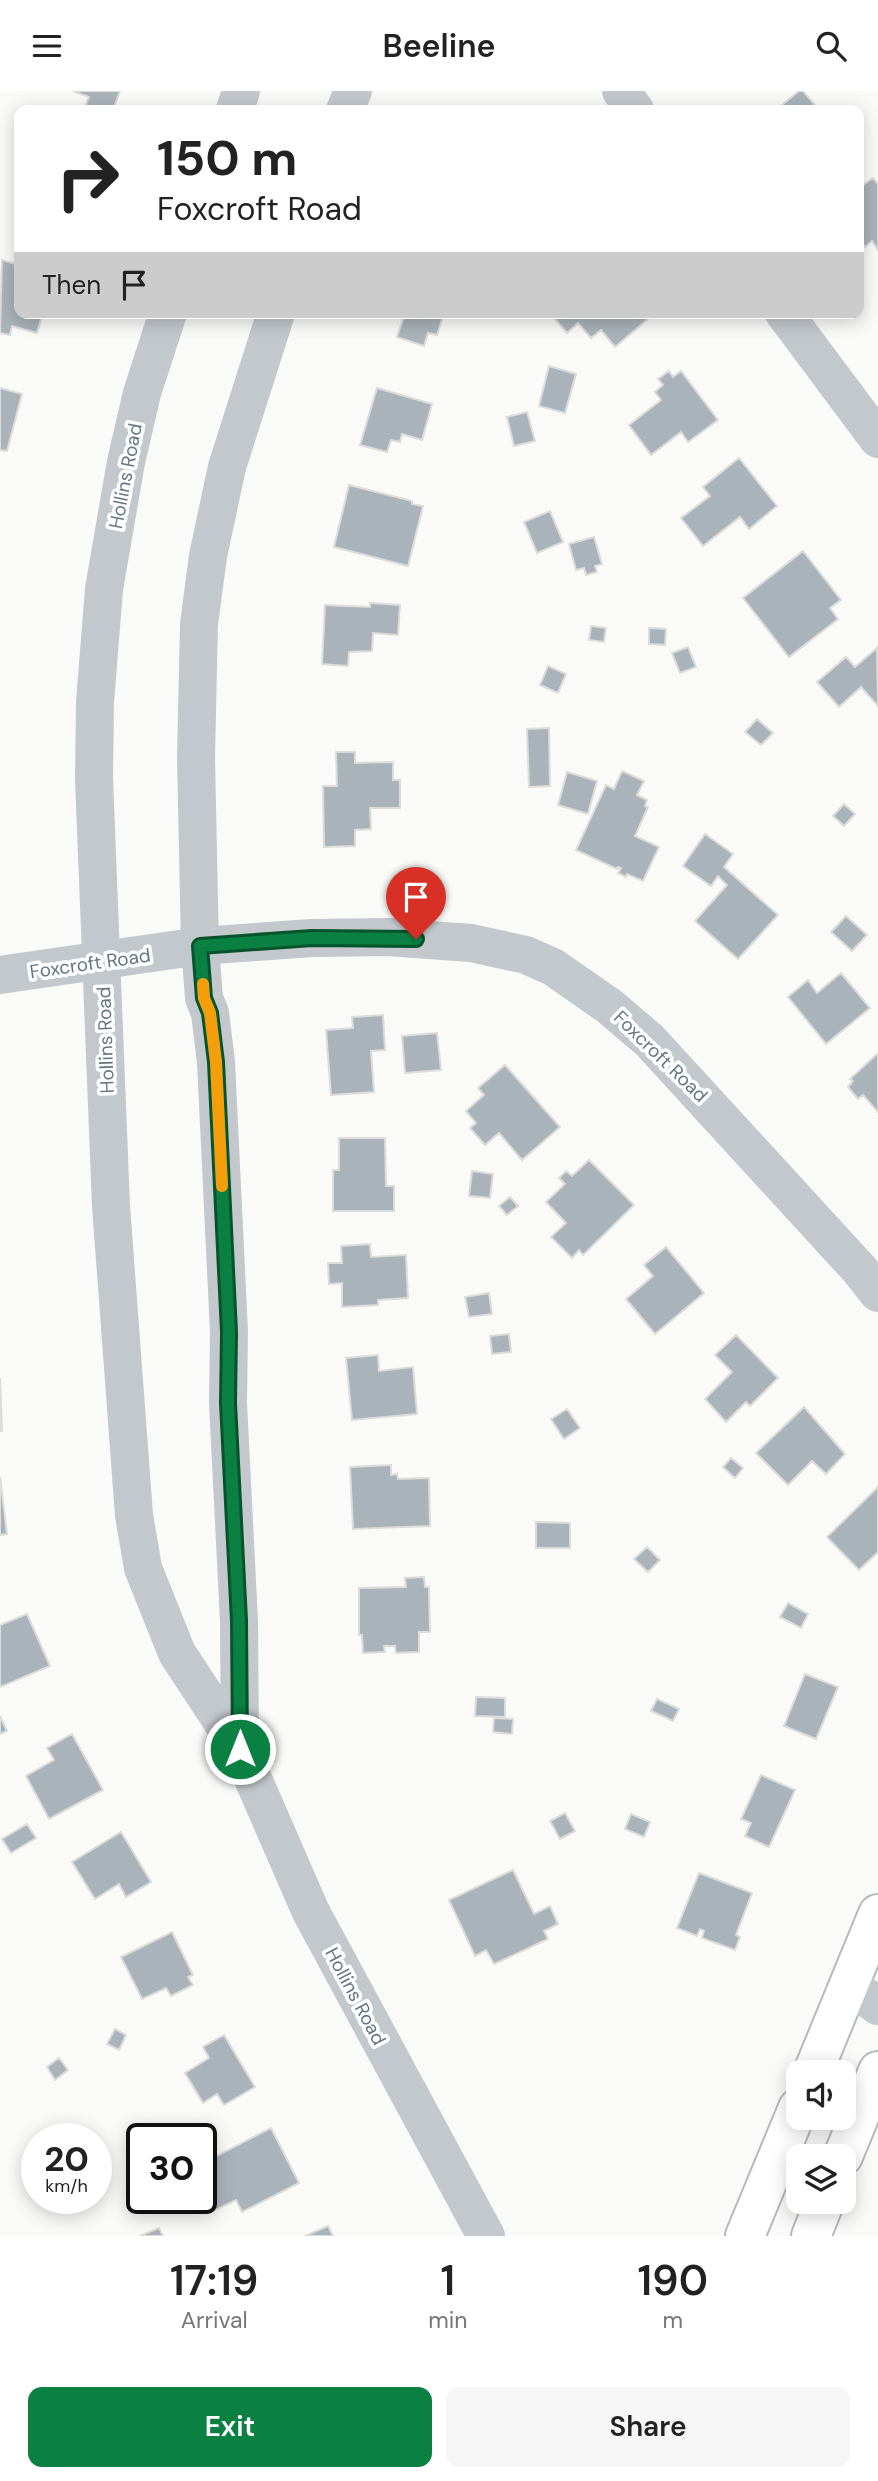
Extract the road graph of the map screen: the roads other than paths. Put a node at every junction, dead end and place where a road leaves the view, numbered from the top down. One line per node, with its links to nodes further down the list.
1 (166, 319): 6 (street, Hollins Road)
2 (274, 319): 5 (street, Hollins Road)
3 (788, 319): 4 (street)
4 (878, 439)
5 (200, 946): 6 (street, Foxcroft Road); 8 (street, Foxcroft Road); 9 (street, Hollins Road)
6 (103, 962): 7 (street, Foxcroft Road); 9 (street, Hollins Road)
7 (0, 975)
8 (878, 1293)
9 (240, 1749): 17 (street, Hollins Road)
10 (878, 1914): 11 (main road)
11 (863, 1995): 12 (main road)
12 (821, 2060)
13 (878, 2071): 15 (main road)
14 (789, 2130): 18 (main road)
15 (848, 2144)
16 (820, 2214): 19 (main road)
17 (486, 2236)
18 (746, 2236)
19 (811, 2236)

